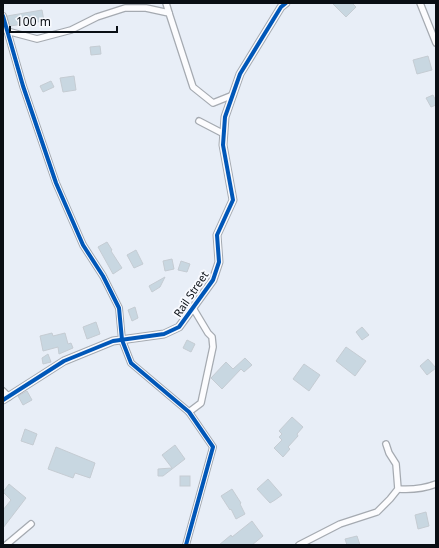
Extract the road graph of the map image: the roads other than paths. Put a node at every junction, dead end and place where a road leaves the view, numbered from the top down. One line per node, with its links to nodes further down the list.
1 (166, 3): 4 (street)
2 (286, 3): 8 (street, Rail Street)
3 (420, 3): 7 (street)
4 (169, 13): 6 (street); 8 (street)
5 (3, 16): 6 (street)
6 (6, 31): 12 (street)
7 (436, 43)
8 (232, 95): 10 (street, Rail Street)
9 (199, 121): 10 (street)
10 (224, 134): 11 (street, Rail Street)
11 (193, 308): 12 (street, Rail Street); 15 (street)
12 (122, 340): 14 (street, Rail Street); 15 (street)
13 (3, 391): 14 (street)
14 (6, 398)
15 (189, 412): 21 (street)
16 (386, 444): 18 (street)
17 (436, 484): 18 (street)
18 (398, 489): 22 (street)
19 (31, 524): 20 (street)
20 (6, 545)
21 (186, 545)
22 (299, 545)

